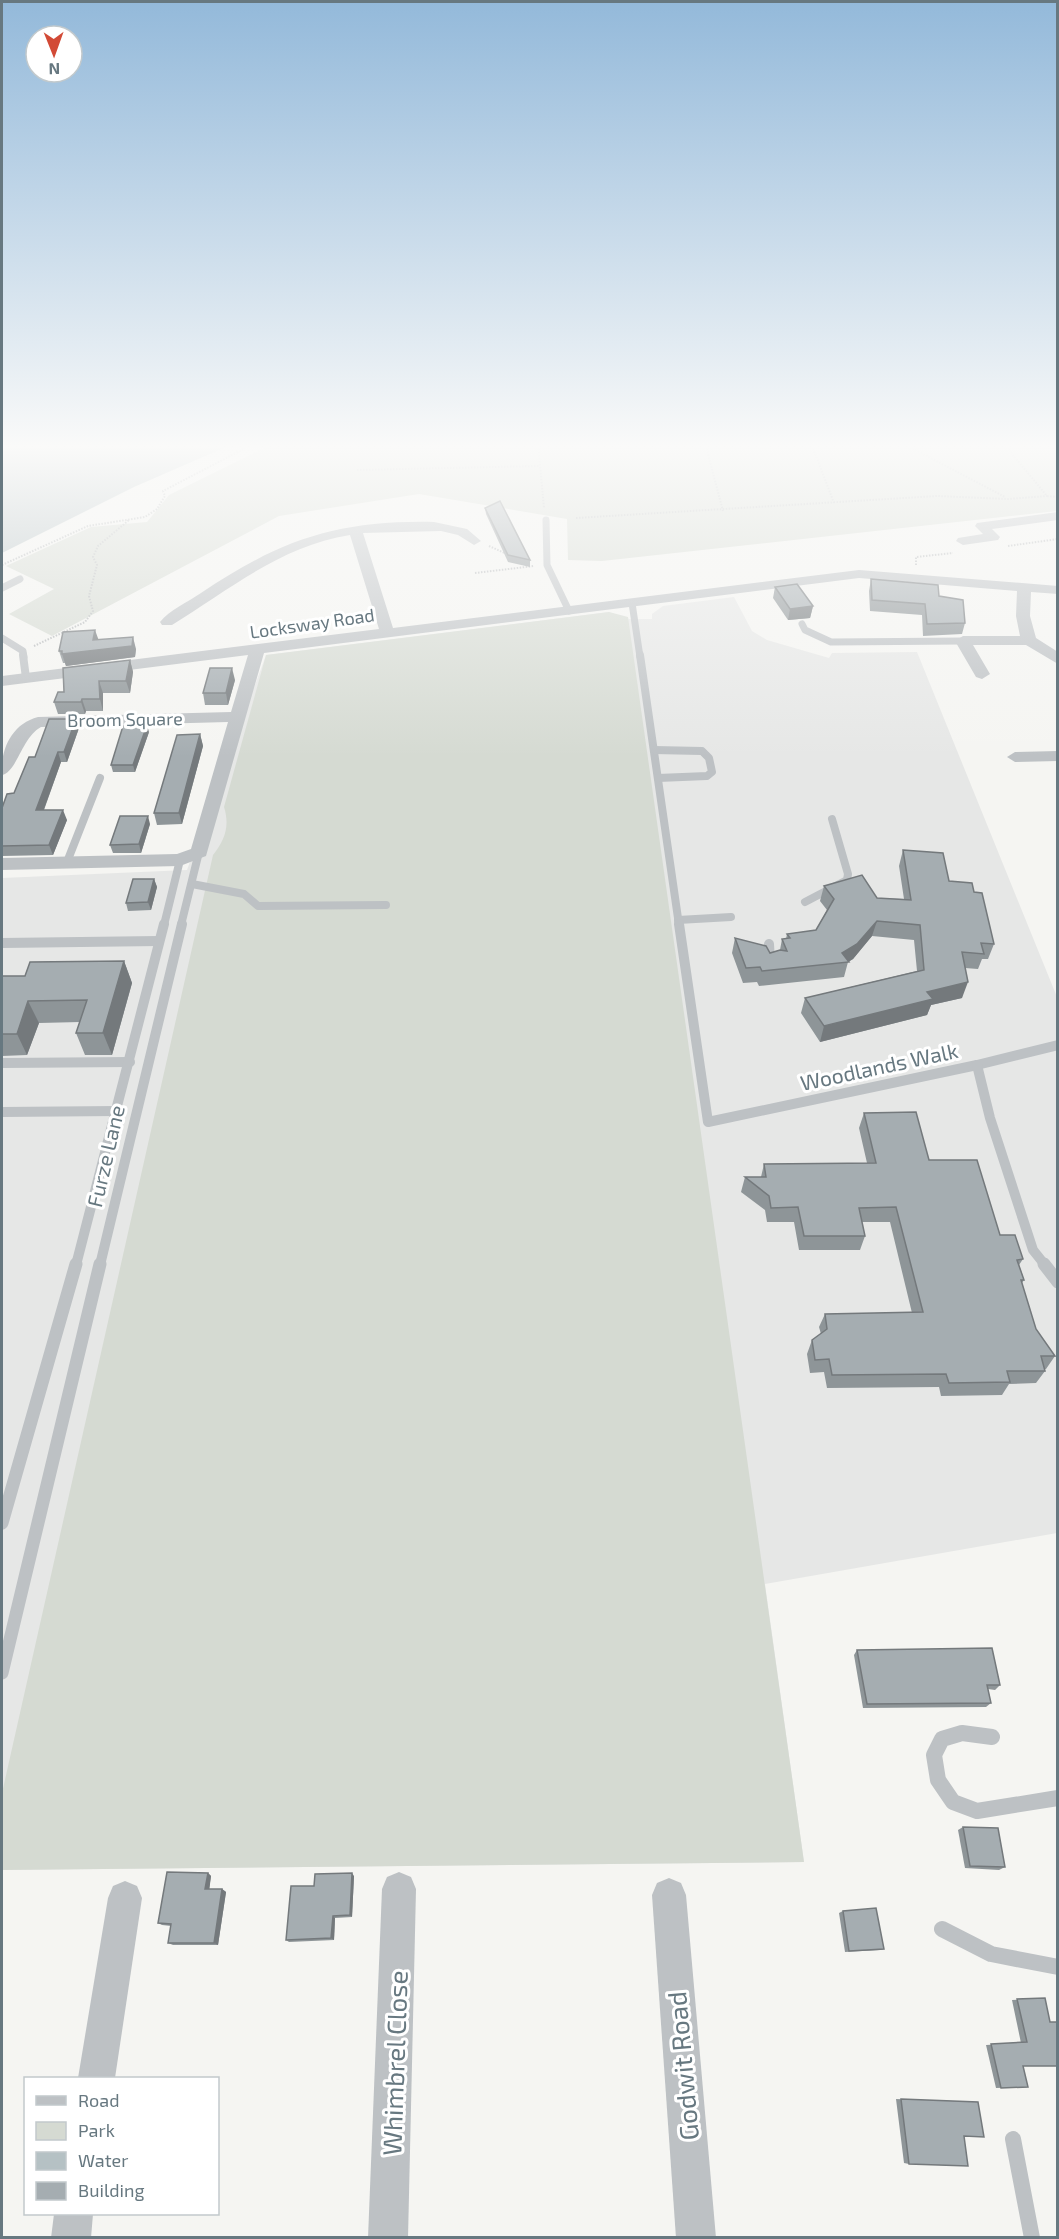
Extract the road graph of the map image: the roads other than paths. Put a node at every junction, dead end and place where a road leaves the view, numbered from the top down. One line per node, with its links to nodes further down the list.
1 (287, 547): 10 (street)
2 (361, 547): 12 (street)
3 (547, 547): 9 (lane)
4 (20, 579): 6 (lane)
5 (1024, 587): 7 (street, Locksway Road); 8 (street, Locksway Road); 14 (street)
6 (2, 588)
7 (1058, 590)
8 (632, 603): 9 (street, Locksway Road); 22 (lane)
9 (569, 611): 12 (street, Locksway Road)
10 (167, 622)
11 (802, 624): 15 (lane)
12 (387, 632): 16 (street, Locksway Road)
13 (2, 638): 19 (lane)
14 (1029, 640): 15 (street); 17 (street)
15 (963, 641): 18 (street)
16 (257, 651): 19 (street, Locksway Road); 21 (street, Furze Lane)
17 (1058, 659)
18 (982, 674)
19 (26, 678): 20 (street, Locksway Road)
20 (2, 681)
21 (239, 717): 25 (street, Broom Square); 29 (street, Furze Lane)
22 (654, 750): 27 (lane); 27 (lane)
23 (1049, 752): 24 (street)
24 (1015, 757)
25 (2, 770)
26 (100, 778): 31 (lane)
27 (658, 778): 37 (lane)
28 (832, 819): 34 (lane)
29 (199, 852): 30 (street); 33 (lane, Furze Lane)
30 (180, 860): 31 (street); 38 (lane)
31 (67, 862): 32 (street)
32 (2, 864)
33 (192, 884): 35 (lane); 50 (lane, Furze Lane)
34 (805, 902)
35 (386, 905)
36 (731, 917): 37 (lane)
37 (678, 920): 45 (lane, Woodlands Walk)
38 (159, 941): 39 (lane); 43 (lane)
39 (2, 943)
40 (769, 944): 41 (lane)
41 (770, 961)
42 (1058, 1045): 45 (lane, Woodlands Walk)
43 (130, 1062): 44 (lane); 46 (lane)
44 (2, 1063)
45 (977, 1065): 48 (lane)
46 (117, 1110): 47 (lane); 49 (lane)
47 (2, 1112)
48 (1058, 1282)
49 (2, 1523)
50 (2, 1673)
51 (992, 1737): 52 (lane)
52 (1058, 1798)
53 (399, 1889): 62 (street, Whimbrel Close)
54 (669, 1895): 63 (street, Godwit Road)
55 (125, 1898): 58 (street)
56 (942, 1929): 57 (lane)
57 (1058, 1967)
58 (96, 2077)
59 (1013, 2139): 64 (lane)
60 (74, 2215): 61 (street)
61 (70, 2238)
62 (388, 2238)
63 (696, 2238)
64 (1032, 2238)

